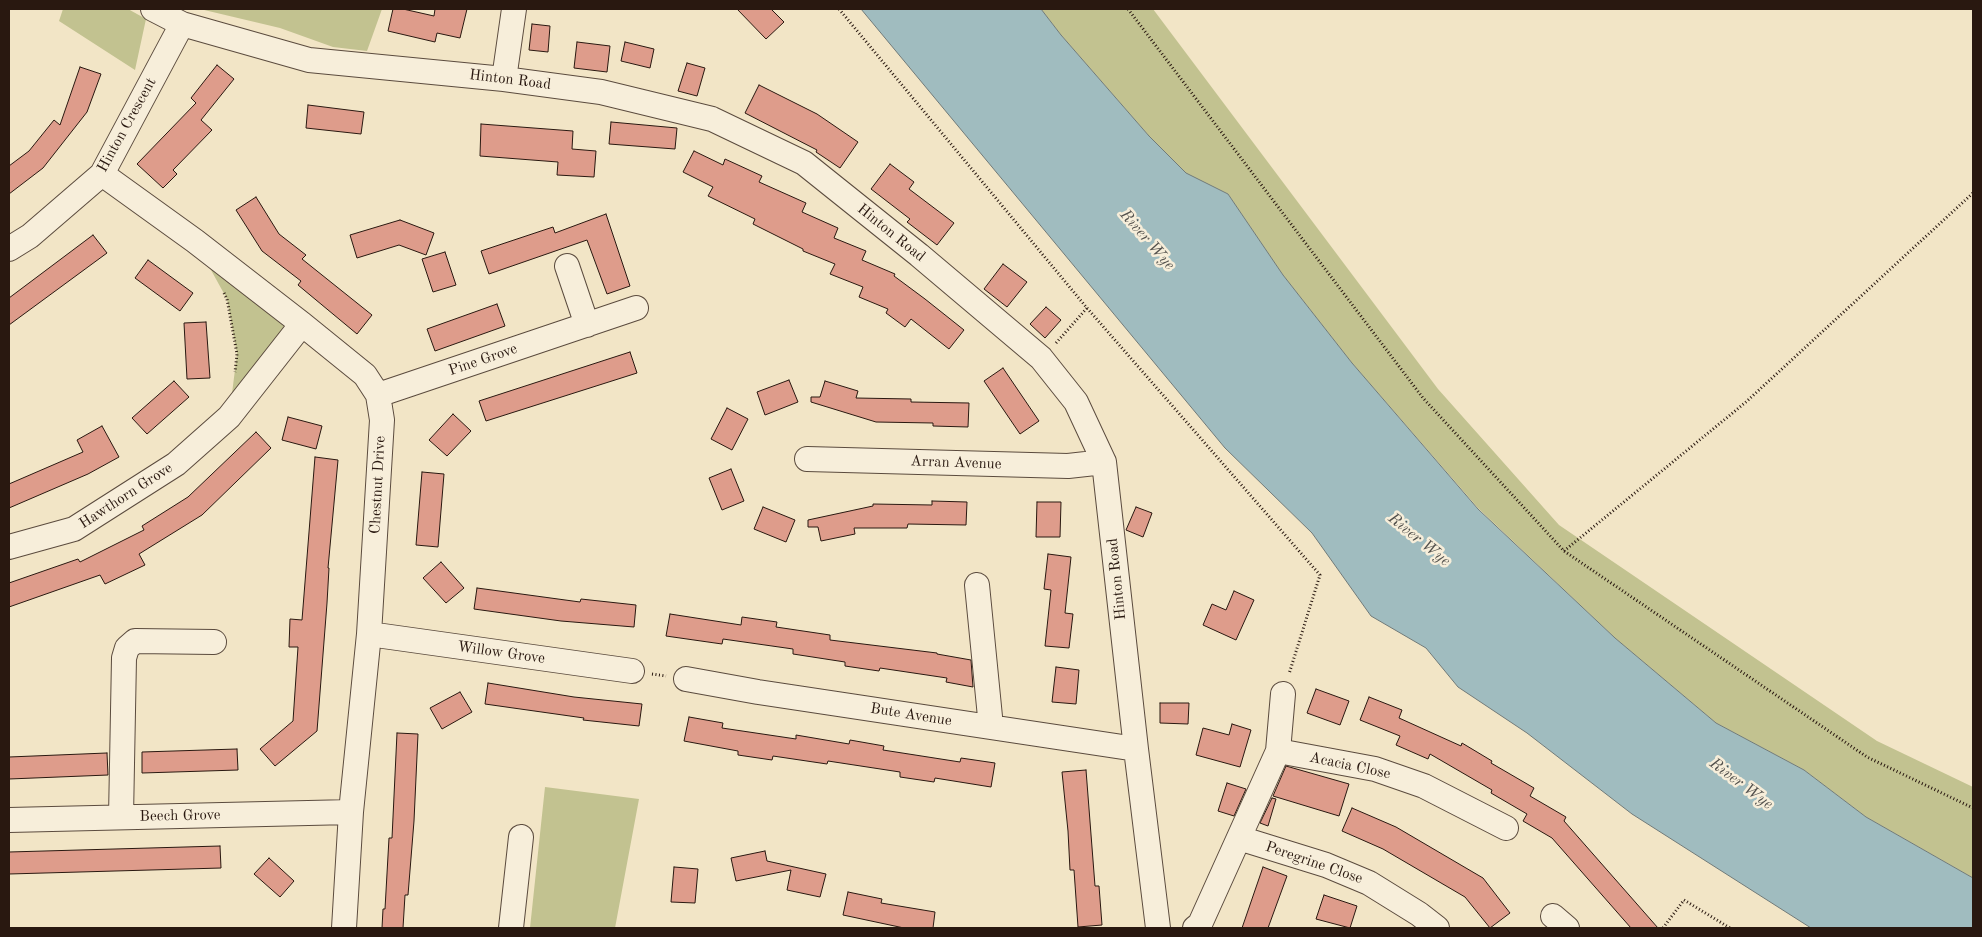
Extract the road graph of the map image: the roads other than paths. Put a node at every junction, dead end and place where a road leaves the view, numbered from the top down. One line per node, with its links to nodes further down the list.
1 (153, 9): 3 (street, Hinton Road)
2 (514, 9): 4 (street)
3 (182, 24): 4 (street, Hinton Road); 5 (street, Hinton Crescent)
4 (504, 79): 13 (street, Hinton Road)
5 (102, 174): 6 (street, Hinton Crescent); 9 (street, Chestnut Drive)
6 (9, 249)
7 (567, 266): 10 (street)
8 (636, 308): 10 (street, Pine Grove)
9 (302, 324): 11 (street, Chestnut Drive); 14 (street, Hawthorn Grove)
10 (587, 325): 11 (street, Pine Grove)
11 (378, 395): 16 (street, Chestnut Drive)
12 (807, 459): 13 (street, Arran Avenue)
13 (1104, 462): 22 (street, Hinton Road)
14 (9, 548)
15 (977, 585): 21 (street)
16 (370, 634): 18 (street, Willow Grove); 24 (street, Chestnut Drive)
17 (214, 642): 25 (street)
18 (632, 671)
19 (686, 679): 21 (street, Bute Avenue)
20 (1283, 694): 23 (street)
21 (991, 727): 22 (street, Bute Avenue)
22 (1136, 749): 32 (street, Hinton Road)
23 (1278, 751): 27 (street, Acacia Close); 29 (street)
24 (351, 812): 25 (street, Beech Grove); 30 (street, Chestnut Drive)
25 (121, 817): 26 (street, Beech Grove)
26 (9, 820)
27 (1506, 828)
28 (520, 838): 31 (street)
29 (1239, 838): 33 (street); 34 (street, Peregrine Close)
30 (344, 928)
31 (511, 928)
32 (1158, 928)
33 (1195, 928)
34 (1437, 928)

